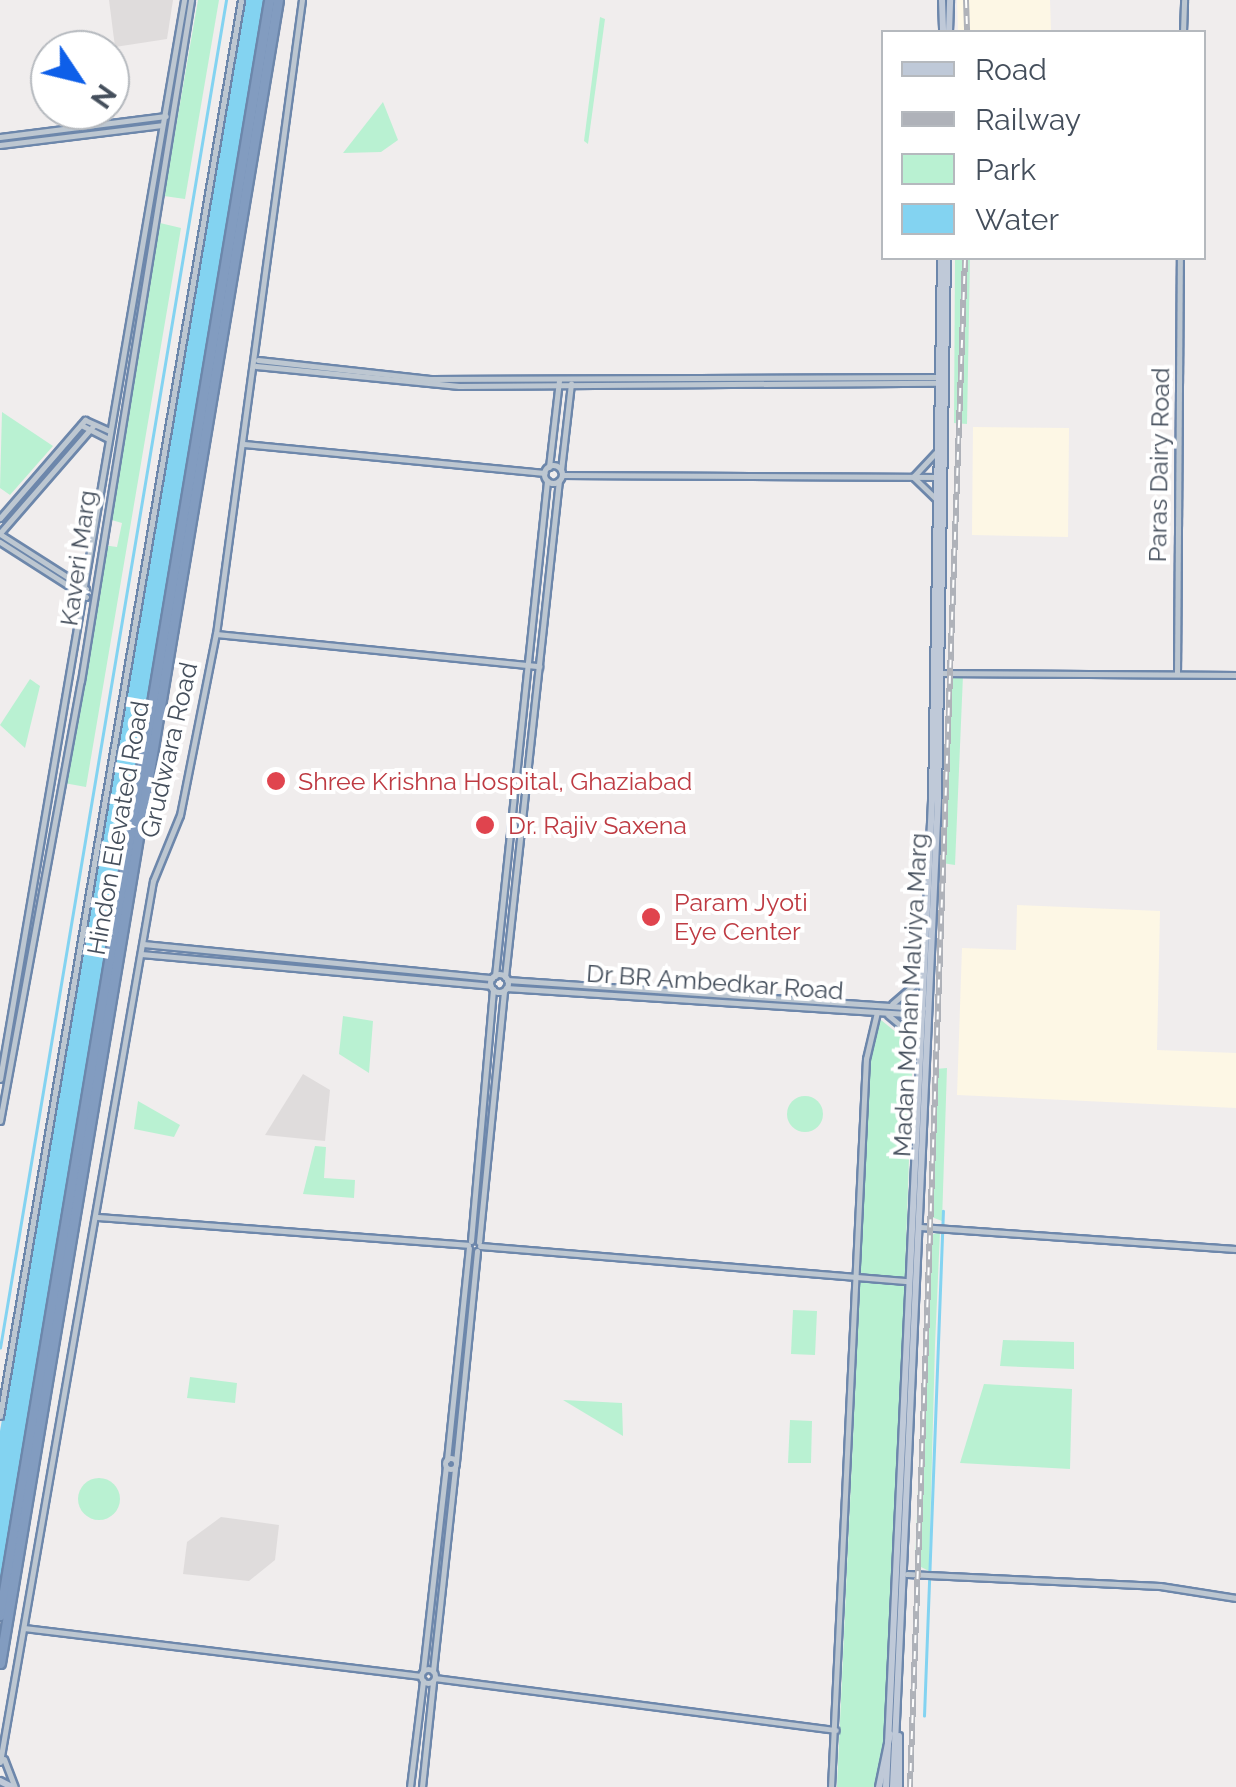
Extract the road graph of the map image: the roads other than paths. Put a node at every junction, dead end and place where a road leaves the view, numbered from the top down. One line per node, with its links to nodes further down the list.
1 (187, 0): 10 (street, Kaveri Marg)
2 (241, 0): 58 (street)
3 (269, 0): 63 (highway, Hindon Elevated Road)
4 (278, 0): 65 (highway, Hindon Elevated Road)
5 (302, 0): 17 (street, Grudwara Road)
6 (946, 0): 8 (main road)
7 (1184, 0): 9 (street)
8 (946, 30)
9 (1182, 30)
10 (167, 116): 11 (street, Kaveri Marg); 12 (street)
11 (166, 125): 13 (street); 22 (street, Kaveri Marg)
12 (0, 137)
13 (0, 146)
14 (944, 260): 20 (main road, Madan Mohan Malviya Marg)
15 (944, 260): 28 (main road, Madan Mohan Malviya Marg)
16 (1180, 260): 37 (street, Paras Dairy Road)
17 (257, 363): 18 (street); 23 (street, Grudwara Road)
18 (559, 379): 19 (street); 25 (street)
19 (572, 379): 20 (street); 26 (street)
20 (939, 380): 24 (main road, Madan Mohan Malviya Marg)
21 (92, 428): 22 (street); 30 (street); 31 (street)
22 (114, 436): 32 (street, Kaveri Marg)
23 (244, 444): 25 (street); 33 (street, Grudwara Road)
24 (938, 448): 27 (street); 28 (main road, Madan Mohan Malviya Marg)
25 (547, 473): 26 (street); 26 (street); 34 (street)
26 (560, 475): 27 (street); 35 (street)
27 (913, 476): 28 (street); 29 (street)
28 (942, 477): 29 (main road, Madan Mohan Malviya Marg); 36 (main road, Madan Mohan Malviya Marg)
29 (938, 502): 42 (main road, Madan Mohan Malviya Marg)
30 (0, 518)
31 (0, 536): 32 (street)
32 (88, 593): 49 (street, Kaveri Marg); 50 (street, Kaveri Marg)
33 (216, 634): 34 (street); 39 (street, Grudwara Road)
34 (528, 665): 35 (street); 41 (street)
35 (539, 666): 43 (street)
36 (941, 673): 37 (street); 47 (main road, Madan Mohan Malviya Marg)
37 (1177, 674): 38 (street)
38 (1236, 675)
39 (143, 944): 40 (street, Grudwara Road); 41 (street)
40 (141, 954): 44 (street); 51 (street, Grudwara Road)
41 (494, 977): 43 (street, Dr BR Ambedkar Road); 44 (street)
42 (923, 977): 46 (street); 47 (main road, Madan Mohan Malviya Marg)
43 (506, 978): 45 (street); 46 (street, Dr BR Ambedkar Road)
44 (492, 988): 45 (street, Dr BR Ambedkar Road); 53 (street)
45 (505, 990): 46 (street, Dr BR Ambedkar Road); 54 (street)
46 (881, 1010): 47 (street, Dr BR Ambedkar Road); 48 (street); 56 (street)
47 (925, 1012): 48 (main road, Madan Mohan Malviya Marg); 52 (main road, Madan Mohan Malviya Marg)
48 (919, 1041): 57 (main road, Madan Mohan Malviya Marg)
49 (0, 1078)
50 (0, 1121)
51 (96, 1217): 53 (street); 64 (street, Grudwara Road)
52 (919, 1226): 55 (street); 61 (main road, Madan Mohan Malviya Marg)
53 (469, 1245): 54 (street); 54 (street); 59 (street)
54 (479, 1246): 56 (street); 60 (street)
55 (1236, 1249)
56 (859, 1278): 57 (street); 68 (street)
57 (909, 1282): 69 (main road, Madan Mohan Malviya Marg)
58 (0, 1416)
59 (447, 1464): 60 (street); 66 (street)
60 (455, 1465): 67 (street)
61 (907, 1574): 62 (street); 69 (main road, Madan Mohan Malviya Marg)
62 (1236, 1598)
63 (0, 1616)
64 (24, 1628): 66 (street); 70 (street, Grudwara Road)
65 (0, 1664)
66 (422, 1676): 67 (street); 67 (street); 73 (street)
67 (434, 1677): 68 (street); 74 (street)
68 (836, 1730): 75 (street)
69 (895, 1734): 76 (main road); 76 (main road); 76 (main road)
70 (1, 1759): 72 (street)
71 (0, 1780): 72 (main road)
72 (13, 1787)
73 (410, 1787)
74 (422, 1787)
75 (831, 1787)
76 (889, 1787)

